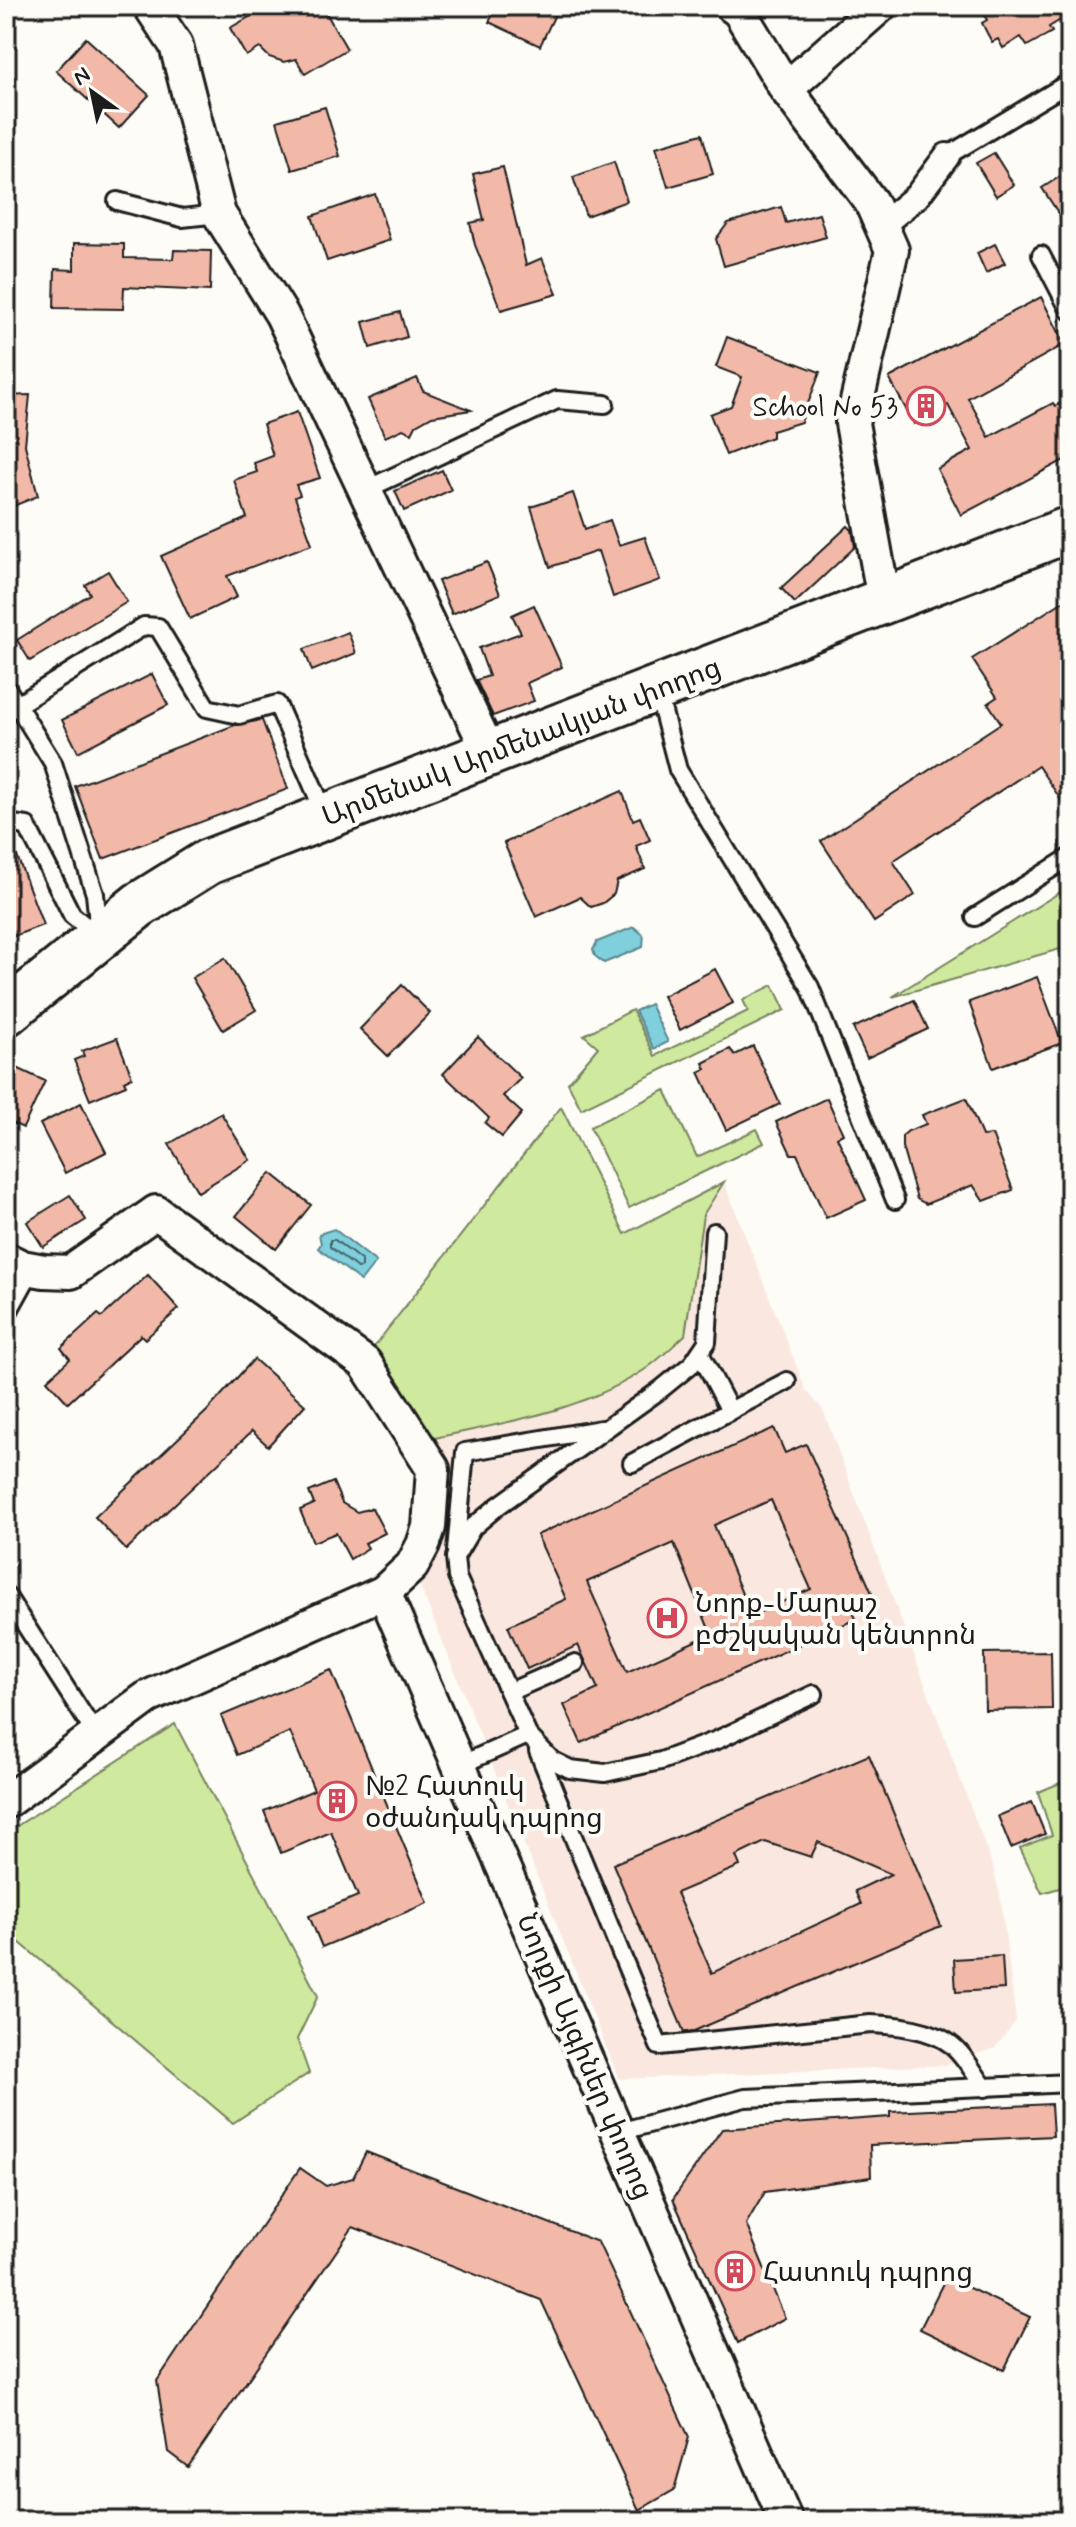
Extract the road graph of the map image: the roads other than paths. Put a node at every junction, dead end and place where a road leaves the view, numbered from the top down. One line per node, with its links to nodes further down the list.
1 (150, 6): 8 (street)
2 (732, 6): 5 (street)
3 (880, 6): 5 (street)
4 (1070, 82): 6 (lane)
5 (786, 89): 9 (street)
6 (947, 156): 9 (street)
7 (117, 201): 8 (lane)
8 (219, 214): 13 (street)
9 (882, 225): 15 (street)
10 (1041, 255): 11 (lane)
11 (1070, 311)
12 (605, 404): 13 (lane)
13 (365, 490): 19 (street)
14 (1070, 529): 15 (main road, Արմենակ Արմենակյան փողոց)
15 (884, 600): 17 (main road, Արմենակ Արմենակյան փողոց)
16 (6, 687): 18 (lane)
17 (657, 687): 19 (main road, Արմենակ Արմենակյան փողոց); 26 (lane)
18 (12, 709): 20 (lane); 24 (lane)
19 (489, 752): 20 (main road, Արմենակ Արմենակյան փողոց)
20 (327, 818): 24 (main road, Արմենակ Արմենակյան փողոց)
21 (6, 823): 24 (lane)
22 (1070, 857): 23 (lane)
23 (975, 917)
24 (99, 937): 25 (main road, Արմենակ Արմենակյան փողոց)
25 (6, 1013)
26 (895, 1200)
27 (714, 1232): 30 (lane)
28 (19, 1264): 29 (lane); 36 (street)
29 (6, 1316)
30 (700, 1353): 32 (lane); 33 (lane)
31 (787, 1381): 32 (lane)
32 (730, 1411): 34 (lane)
33 (607, 1428): 35 (lane); 35 (lane)
34 (632, 1463)
35 (455, 1557): 39 (lane)
36 (384, 1592): 41 (street); 43 (street, Նորքի Այգիներ փողոց)
37 (6, 1595): 41 (lane)
38 (575, 1663): 39 (lane)
39 (509, 1692): 42 (lane)
40 (814, 1694): 42 (lane)
41 (96, 1735): 44 (street)
42 (531, 1739): 43 (lane); 46 (lane)
43 (460, 1765): 47 (street, Նորքի Այգիներ փողոց)
44 (9, 1792)
45 (1070, 2083): 46 (lane)
46 (985, 2088): 47 (lane)
47 (619, 2132): 48 (street, Նորքի Այգիներ փողոց)
48 (786, 2521)

